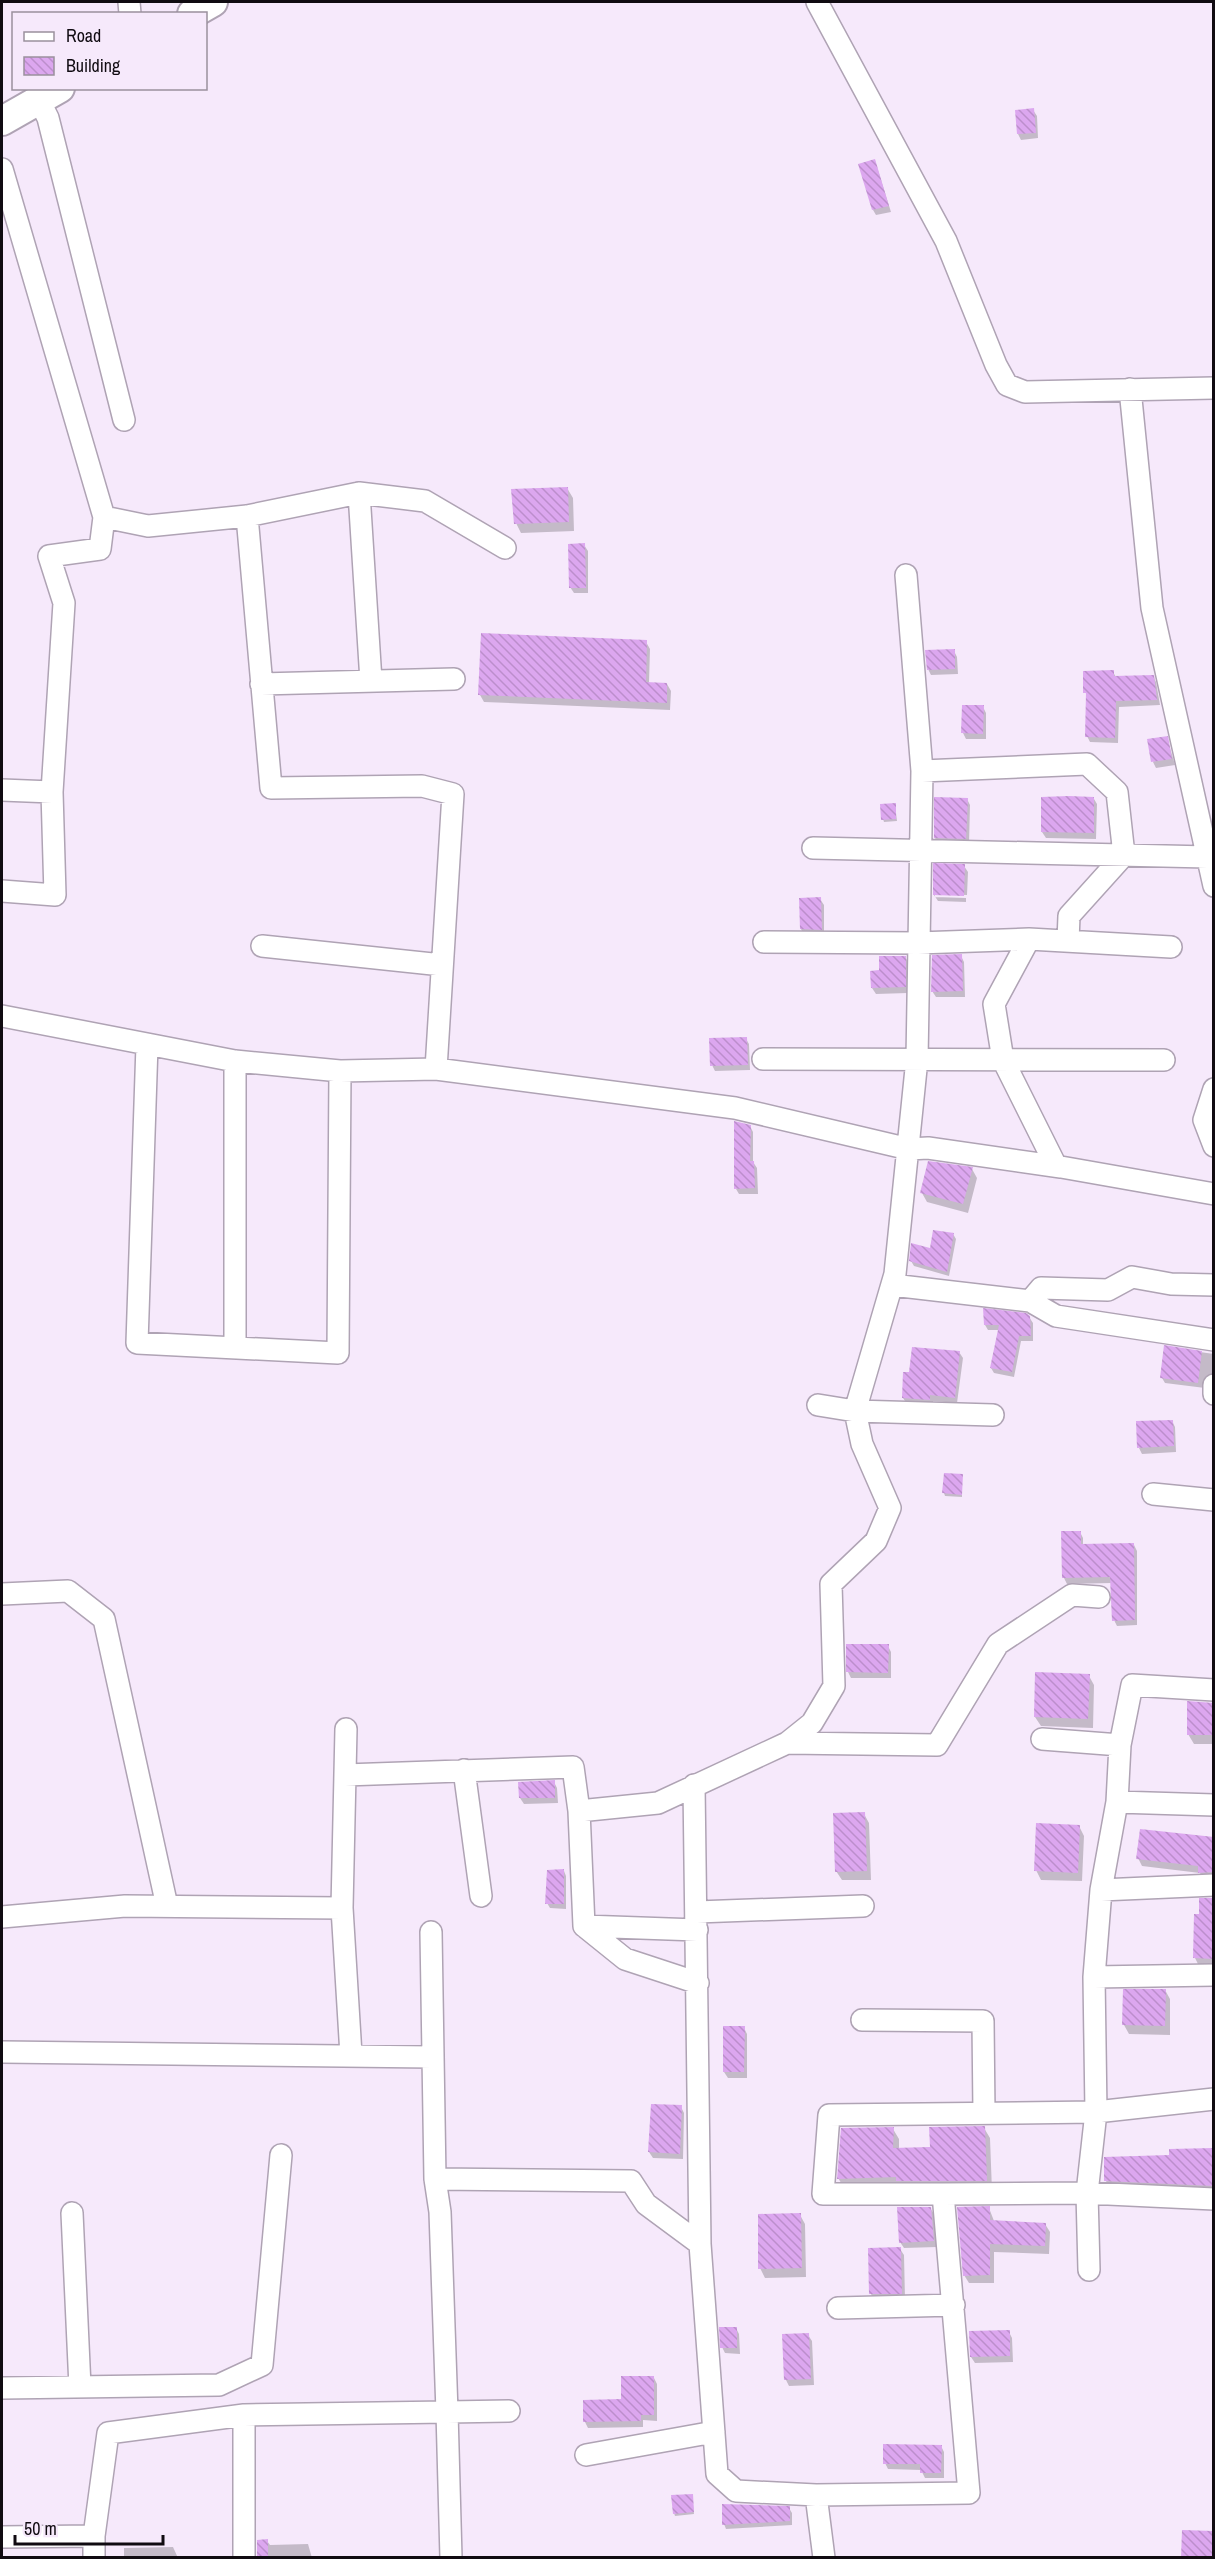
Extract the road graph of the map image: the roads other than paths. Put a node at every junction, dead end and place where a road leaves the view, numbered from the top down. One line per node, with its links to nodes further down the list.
1 (213, 2): 3 (main road)
2 (817, 2): 8 (street)
3 (196, 12)
4 (50, 94): 5 (main road); 9 (street)
5 (2, 121)
6 (2, 169): 12 (street)
7 (1214, 388): 8 (street)
8 (1130, 389): 24 (street)
9 (124, 420)
10 (359, 493): 11 (street); 13 (street); 16 (street)
11 (247, 516): 12 (street); 17 (street)
12 (104, 517): 20 (street)
13 (505, 548)
14 (906, 575): 18 (street)
15 (454, 679): 16 (street)
16 (371, 681): 17 (street)
17 (261, 684): 33 (street)
18 (922, 771): 22 (street); 23 (street)
19 (2, 790): 20 (street)
20 (52, 792): 26 (street)
21 (813, 848): 22 (street)
22 (922, 849): 23 (street); 30 (street)
23 (1124, 855): 24 (street); 28 (street)
24 (1208, 857): 25 (street)
25 (1214, 886)
26 (2, 891)
27 (1029, 939): 28 (street); 30 (street); 38 (street)
28 (1068, 941): 32 (street)
29 (764, 942): 30 (street)
30 (918, 943): 37 (street)
31 (262, 946): 33 (street)
32 (1171, 947)
33 (442, 965): 41 (street)
34 (2, 1016): 35 (street)
35 (147, 1045): 40 (street); 52 (street)
36 (763, 1059): 37 (street)
37 (917, 1059): 38 (street); 45 (street)
38 (1003, 1060): 39 (street); 46 (street)
39 (1164, 1060)
40 (234, 1061): 42 (street); 52 (street)
41 (436, 1069): 42 (street); 45 (street)
42 (340, 1071): 52 (street)
43 (1214, 1089): 44 (street)
44 (1214, 1146)
45 (909, 1149): 46 (street); 48 (street)
46 (1056, 1166): 47 (street)
47 (1214, 1194)
48 (892, 1285): 50 (street); 56 (street)
49 (1214, 1285): 50 (street)
50 (1030, 1301): 51 (street)
51 (1214, 1340)
52 (235, 1348)
53 (1214, 1385): 54 (street)
54 (1214, 1394)
55 (818, 1405): 56 (street)
56 (855, 1411): 57 (street); 65 (street)
57 (993, 1415)
58 (1153, 1494): 59 (street)
59 (1214, 1500)
60 (2, 1594): 76 (street)
61 (1099, 1597): 65 (street)
62 (1214, 1690): 66 (street)
63 (346, 1730): 68 (street)
64 (1042, 1739): 66 (street)
65 (787, 1743): 69 (street)
66 (1120, 1745): 70 (street)
67 (464, 1770): 68 (street); 72 (street); 75 (street)
68 (345, 1774): 78 (street)
69 (694, 1785): 72 (street); 80 (street)
70 (1117, 1802): 71 (street); 74 (street)
71 (1214, 1805)
72 (579, 1811): 81 (street)
73 (1214, 1885): 74 (street)
74 (1101, 1890): 84 (street)
75 (481, 1896)
76 (167, 1906): 78 (street); 79 (street)
77 (863, 1906): 80 (street)
78 (342, 1908): 88 (street)
79 (2, 1917)
80 (697, 1921): 81 (street); 85 (street)
81 (584, 1926): 85 (street)
82 (431, 1932): 89 (street)
83 (1214, 1975): 84 (street)
84 (1095, 1977): 91 (street)
85 (698, 1983): 99 (street)
86 (862, 2020): 92 (street)
87 (2, 2052): 88 (street)
88 (351, 2055): 89 (street)
89 (432, 2057): 94 (street)
90 (1214, 2099): 91 (street)
91 (1096, 2112): 92 (street); 95 (street)
92 (984, 2113): 96 (street)
93 (281, 2155): 103 (street)
94 (435, 2179): 99 (street); 107 (street)
95 (1087, 2193): 96 (street); 97 (street); 100 (street)
96 (943, 2194): 101 (street)
97 (1214, 2199)
98 (72, 2213): 104 (street)
99 (700, 2244): 110 (street)
100 (1089, 2270)
101 (954, 2305): 102 (street); 112 (street)
102 (838, 2307)
103 (219, 2385): 104 (street); 109 (street)
104 (80, 2387): 105 (street)
105 (2, 2388)
106 (509, 2411): 107 (street)
107 (447, 2412): 108 (street); 117 (street)
108 (244, 2415): 109 (street); 116 (street)
109 (219, 2418): 113 (street)
110 (714, 2432): 111 (street); 112 (street)
111 (586, 2455)
112 (816, 2495): 118 (street)
113 (94, 2536): 114 (street); 115 (street)
114 (2, 2537)
115 (94, 2558)
116 (244, 2558)
117 (451, 2558)
118 (824, 2558)

